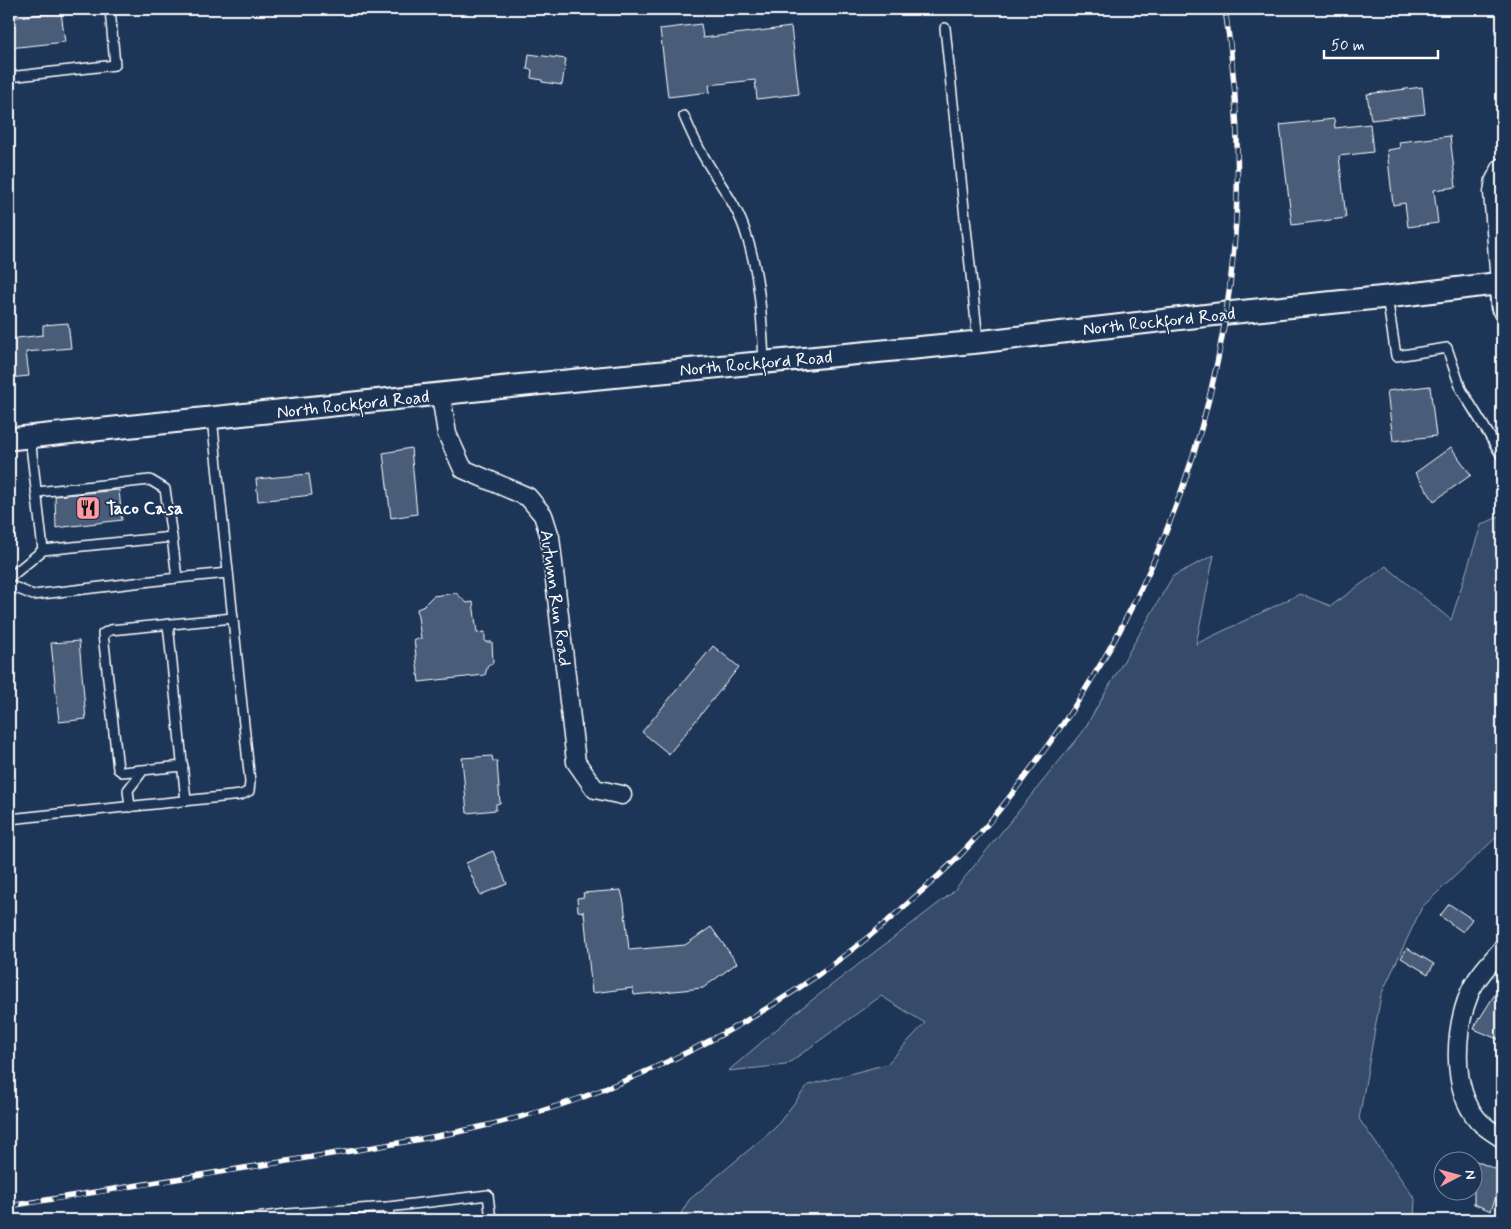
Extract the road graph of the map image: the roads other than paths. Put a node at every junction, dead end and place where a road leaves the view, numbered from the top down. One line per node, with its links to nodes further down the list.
1 (110, 9): 3 (lane)
2 (945, 28): 9 (lane)
3 (9, 77)
4 (684, 116): 10 (lane)
5 (1500, 177): 6 (street)
6 (1501, 283): 7 (street, North Rockford Road); 8 (street)
7 (1387, 297): 9 (street, North Rockford Road); 15 (lane)
8 (1502, 307)
9 (978, 342): 10 (street, North Rockford Road)
10 (764, 362): 11 (street, North Rockford Road)
11 (441, 395): 12 (street, North Rockford Road); 27 (street, Autumn Run Road)
12 (212, 418): 13 (street, North Rockford Road); 19 (lane)
13 (30, 437): 14 (street, North Rockford Road); 16 (lane)
14 (9, 439)
15 (1502, 456)
16 (36, 492): 17 (lane); 18 (lane)
17 (172, 537): 18 (lane); 21 (lane)
18 (43, 550): 20 (lane)
19 (228, 573): 21 (lane); 23 (lane)
20 (9, 578)
21 (177, 578): 22 (lane)
22 (9, 584)
23 (232, 618): 24 (lane); 28 (lane)
24 (168, 624): 25 (lane); 26 (lane)
25 (183, 766): 26 (lane); 28 (lane)
26 (140, 770): 29 (lane)
27 (622, 795)
28 (186, 801): 29 (lane)
29 (130, 807): 30 (lane)
30 (9, 820)
31 (1502, 949): 32 (street)
32 (1502, 1138)
33 (388, 1207): 34 (lane); 35 (lane); 36 (lane)
34 (237, 1220)
35 (390, 1220)
36 (491, 1220)

